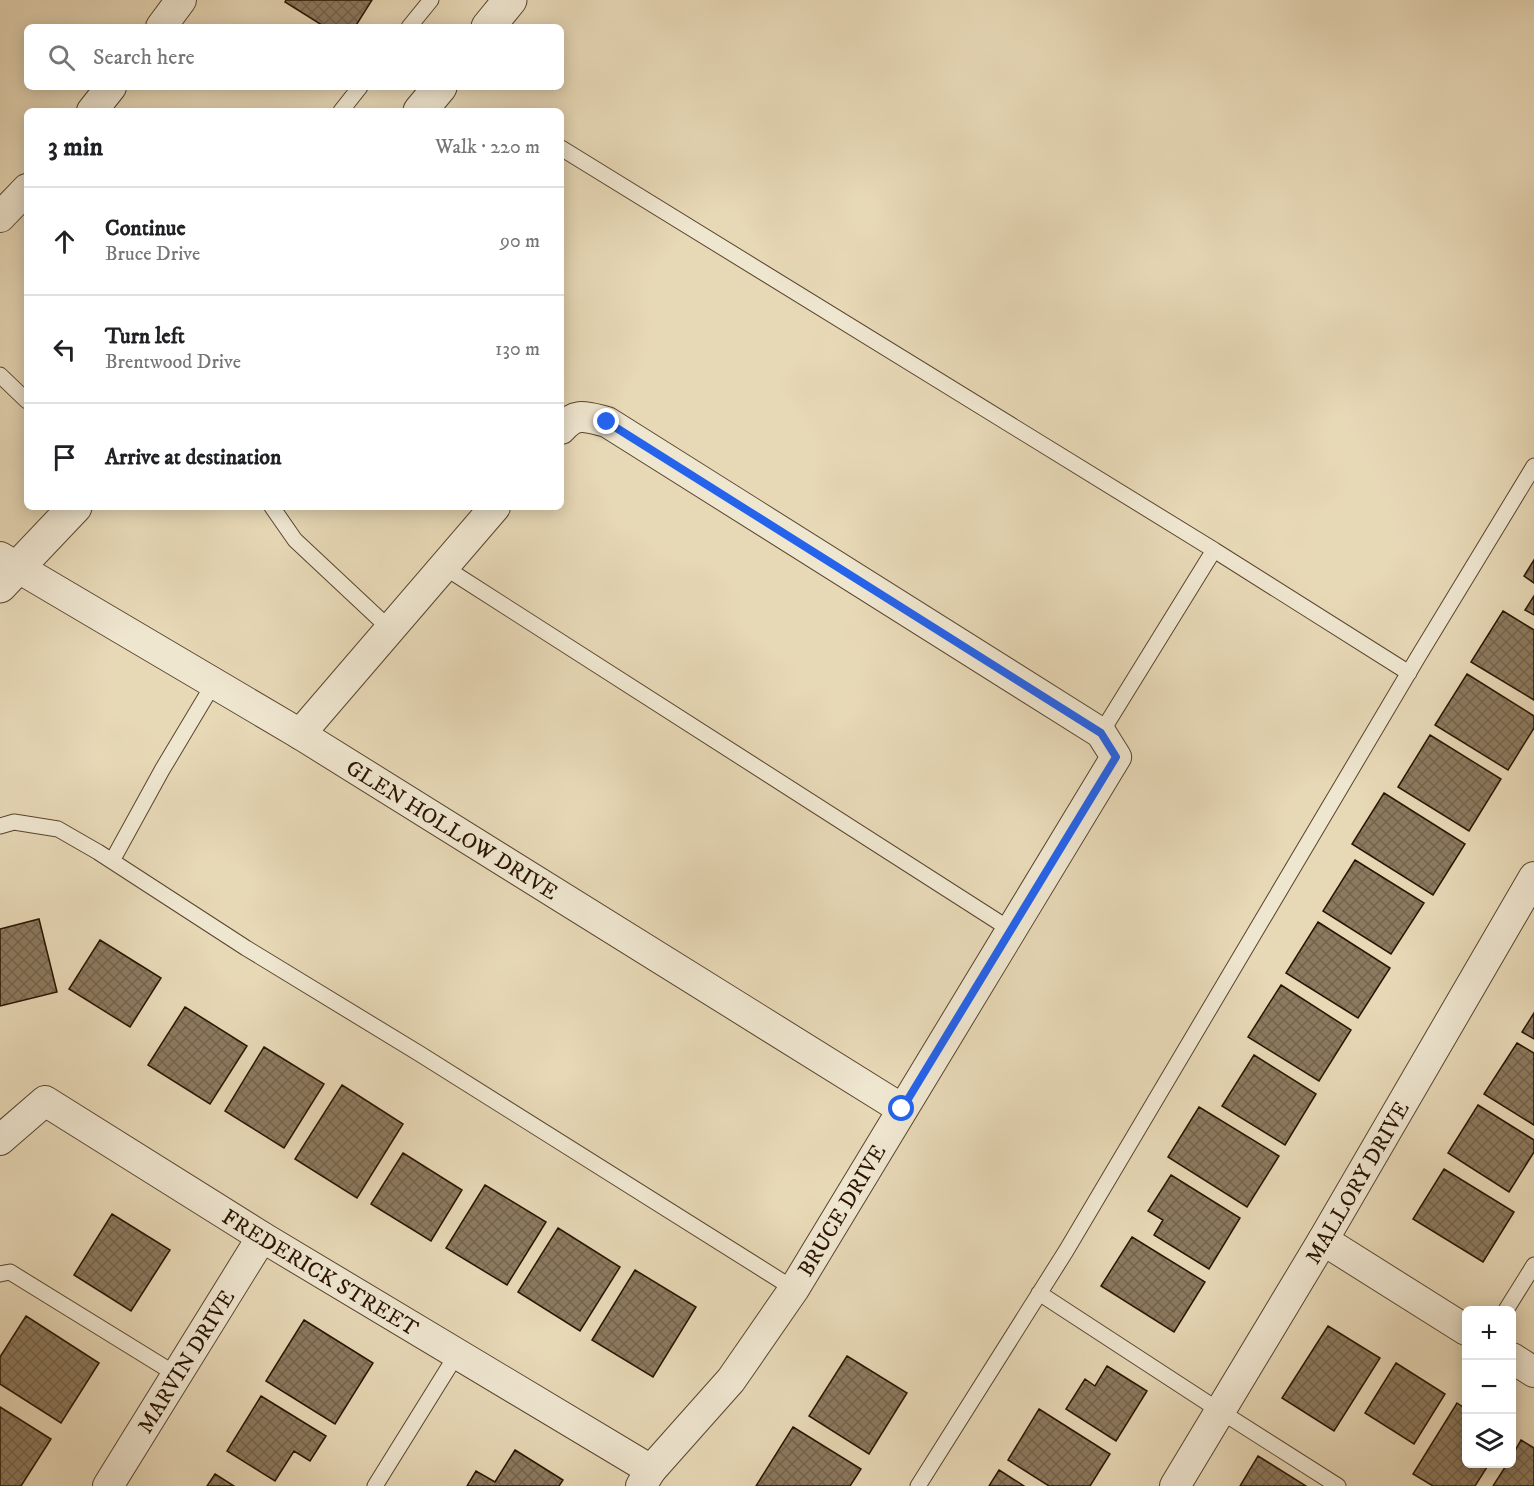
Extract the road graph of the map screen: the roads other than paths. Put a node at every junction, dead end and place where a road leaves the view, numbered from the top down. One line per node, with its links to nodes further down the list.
1 (181, 0): 4 (street)
2 (431, 0): 5 (lane)
3 (510, 0): 6 (street)
4 (163, 24)
5 (411, 24)
6 (490, 24)
7 (109, 90): 10 (street)
8 (358, 90): 11 (lane)
9 (438, 90): 12 (street)
10 (94, 108)
11 (343, 108)
12 (422, 108)
13 (564, 150): 23 (lane)
14 (24, 192): 15 (street)
15 (0, 217)
16 (0, 375): 17 (lane)
17 (24, 398)
18 (572, 423): 29 (street)
19 (1534, 466): 27 (lane)
20 (72, 510): 25 (street)
21 (274, 510): 26 (lane)
22 (492, 510): 24 (street)
23 (1214, 550): 27 (lane); 29 (lane)
24 (444, 567): 26 (street); 34 (lane)
25 (6, 570): 28 (street, GLEN HOLLOW DRIVE)
26 (390, 629): 30 (street)
27 (1409, 673): 42 (lane)
28 (214, 683): 30 (street, GLEN HOLLOW DRIVE); 32 (lane)
29 (1101, 733): 34 (street, BRUCE DRIVE)
30 (300, 734): 35 (street, GLEN HOLLOW DRIVE)
31 (0, 826): 32 (lane)
32 (112, 861): 41 (lane)
33 (1534, 877): 38 (street, MALLORY DRIVE)
34 (1011, 930): 35 (street, BRUCE DRIVE)
35 (902, 1109): 41 (street, BRUCE DRIVE)
36 (0, 1140): 37 (street, FREDERICK STREET)
37 (262, 1237): 45 (street, FREDERICK STREET); 48 (street, MARVIN DRIVE)
38 (1323, 1240): 44 (street); 49 (street, MALLORY DRIVE)
39 (1534, 1265): 43 (lane)
40 (0, 1275): 48 (lane)
41 (794, 1289): 50 (street, BRUCE DRIVE)
42 (1039, 1293): 49 (lane); 53 (lane)
43 (1509, 1306)
44 (1462, 1327)
45 (457, 1354): 50 (street, FREDERICK STREET); 52 (lane)
46 (1515, 1360): 47 (street)
47 (1534, 1372)
48 (177, 1375): 51 (street, MARVIN DRIVE)
49 (1220, 1412): 54 (street, MALLORY DRIVE); 55 (lane)
50 (646, 1478)
51 (108, 1486)
52 (375, 1486)
53 (918, 1486)
54 (1175, 1486)
55 (1338, 1486)

